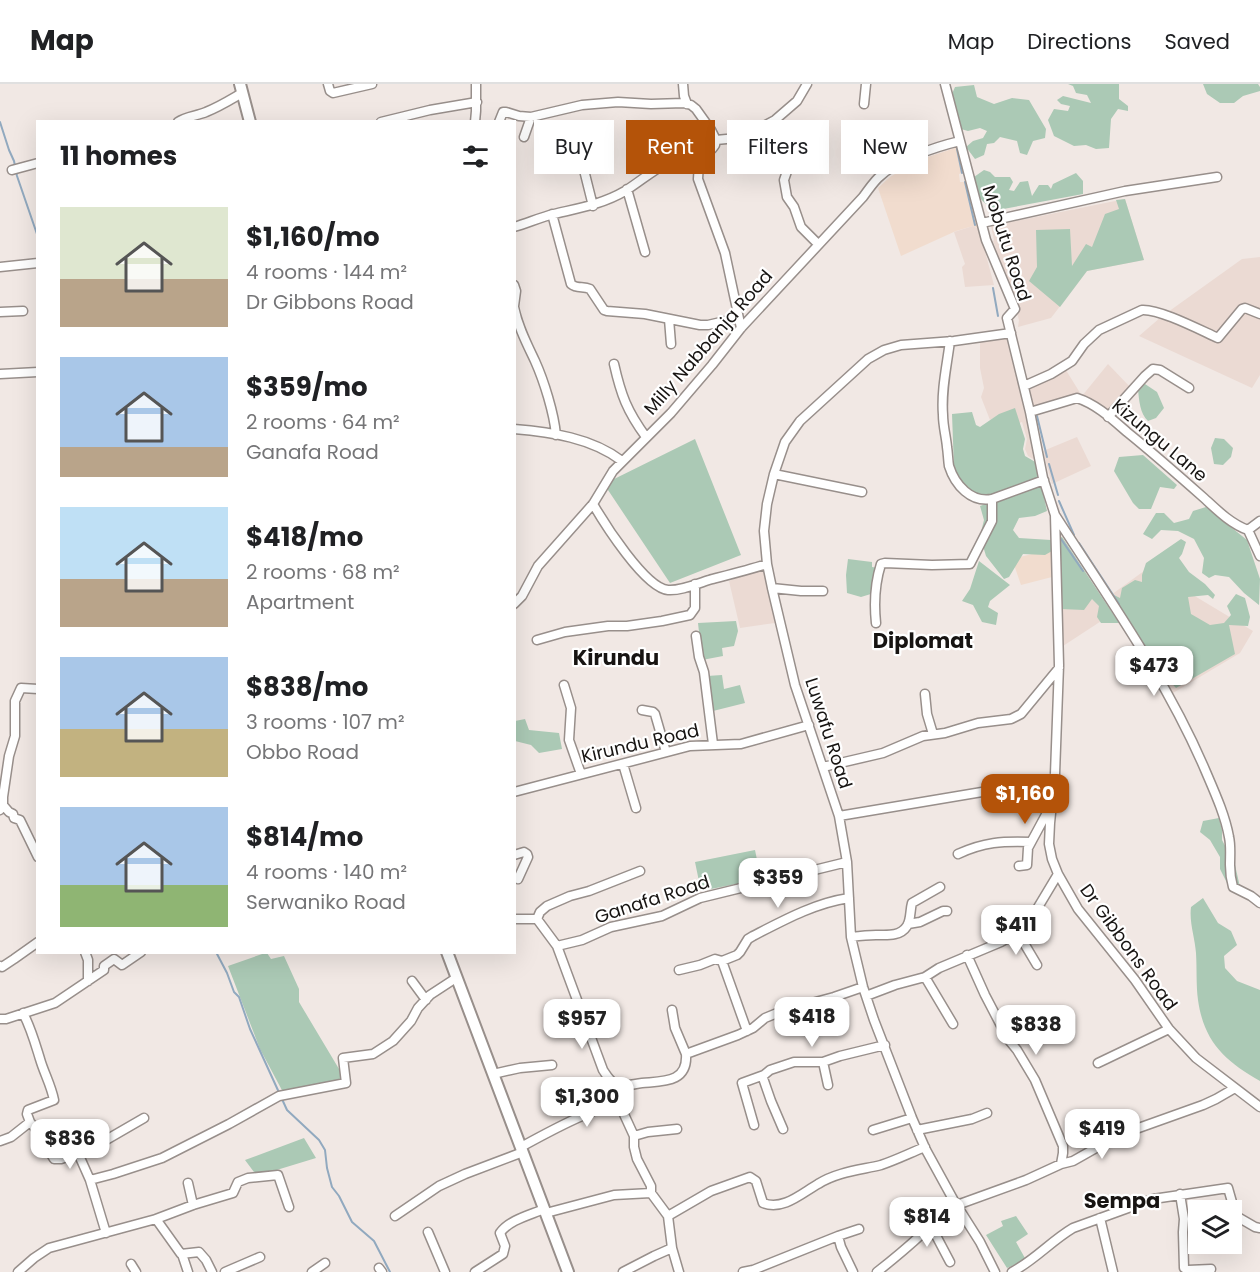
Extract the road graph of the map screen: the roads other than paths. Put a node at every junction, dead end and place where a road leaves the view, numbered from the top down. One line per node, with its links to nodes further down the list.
1 (328, 84): 2 (street)
2 (372, 84)
3 (476, 84): 9 (street)
4 (683, 84): 10 (street)
5 (807, 84): 18 (street)
6 (866, 84): 11 (street)
7 (945, 84): 22 (street, Mobutu Road)
8 (241, 86): 13 (street); 14 (main road)
9 (477, 102): 15 (street); 16 (street)
10 (687, 104): 12 (street); 21 (street)
11 (864, 104)
12 (531, 117): 17 (street); 19 (street)
13 (180, 120)
14 (250, 120)
15 (389, 120)
16 (474, 120)
17 (500, 120)
18 (775, 120)
19 (524, 137)
20 (727, 139): 21 (street)
21 (716, 140): 23 (street)
22 (960, 141): 34 (street, Mobutu Road); 36 (street, Milly Nabbanja Road)
23 (715, 145)
24 (36, 164): 25 (street)
25 (12, 170)
26 (585, 174): 32 (street)
27 (650, 174): 31 (street)
28 (698, 174): 44 (street)
29 (786, 174): 36 (street)
30 (1217, 177): 34 (street)
31 (627, 189): 32 (street); 37 (street)
32 (593, 206): 33 (street)
33 (552, 214): 35 (street); 45 (street)
34 (982, 223): 47 (street, Mobutu Road)
35 (516, 226)
36 (818, 244): 46 (street, Milly Nabbanja Road)
37 (645, 252)
38 (36, 263): 39 (street)
39 (0, 267)
40 (23, 311): 41 (street)
41 (0, 312)
42 (516, 313): 58 (street)
43 (1260, 314): 53 (street)
44 (738, 318): 45 (street); 46 (street)
45 (669, 319): 49 (street)
46 (741, 328): 59 (street, Milly Nabbanja Road)
47 (1011, 333): 48 (street, Luwafu Road); 53 (street, Mobutu Road)
48 (950, 341): 61 (street, Luwafu Road); 64 (street)
49 (671, 344)
50 (614, 364): 59 (street)
51 (36, 372): 52 (street)
52 (0, 374)
53 (1024, 386): 55 (street, Mobutu Road)
54 (1189, 388): 56 (street)
55 (1030, 412): 56 (street, Kizungu Lane); 62 (street, Mobutu Road)
56 (1108, 417): 68 (street, Kizungu Lane)
57 (516, 429): 58 (street)
58 (556, 435): 60 (street)
59 (646, 437): 60 (street, Milly Nabbanja Road)
60 (622, 461): 65 (street, Milly Nabbanja Road)
61 (774, 474): 63 (street); 70 (street, Luwafu Road)
62 (1044, 480): 64 (street); 66 (street, Mobutu Road)
63 (862, 492)
64 (992, 500): 75 (street)
65 (593, 504): 71 (street); 74 (street, Milly Nabbanja Road)
66 (1054, 515): 78 (street, Dr Gibbons Road); 107 (street)
67 (1260, 521): 68 (street)
68 (1248, 530): 69 (street)
69 (1260, 556)
70 (767, 564): 71 (street); 72 (street, Luwafu Road)
71 (695, 584): 77 (street)
72 (772, 588): 73 (street); 83 (street, Luwafu Road)
73 (823, 591)
74 (516, 602)
75 (876, 623)
76 (696, 636): 85 (street)
77 (537, 640)
78 (1059, 668): 84 (street); 92 (street, Dr Gibbons Road)
79 (564, 685): 89 (street)
80 (36, 689): 93 (street)
81 (925, 694): 84 (street)
82 (642, 710): 86 (street)
83 (809, 725): 85 (street, Kirundu Road); 88 (street, Luwafu Road)
84 (933, 734): 88 (street)
85 (713, 744): 86 (street, Kirundu Road)
86 (666, 752): 87 (street, Kirundu Road)
87 (623, 764): 89 (street, Kirundu Road); 94 (street)
88 (823, 767): 95 (street, Luwafu Road)
89 (581, 774): 90 (street, Kirundu Road)
90 (516, 791)
91 (982, 792): 95 (street)
92 (1052, 804): 96 (street); 103 (street, Dr Gibbons Road)
93 (2, 807): 97 (street)
94 (636, 808)
95 (839, 816): 100 (street, Luwafu Road)
96 (1031, 843): 99 (street); 101 (street)
97 (36, 852)
98 (516, 854): 104 (street)
99 (958, 854)
100 (847, 862): 106 (street, Luwafu Road); 115 (street, Ganafa Road)
101 (1019, 866)
102 (640, 871): 110 (street)
103 (1058, 874): 112 (street); 134 (street, Dr Gibbons Road)
104 (518, 879)
105 (940, 887): 111 (street)
106 (849, 898): 113 (street, Luwafu Road); 120 (street)
107 (1260, 903)
108 (947, 911): 111 (street)
109 (516, 918): 110 (street)
110 (537, 919): 115 (street)
111 (908, 924): 113 (street)
112 (1018, 933): 119 (street); 121 (street)
113 (851, 937): 128 (street, Luwafu Road)
114 (36, 943): 122 (street)
115 (557, 946): 143 (street)
116 (86, 954): 126 (street)
117 (138, 954): 126 (street)
118 (448, 954): 125 (main road)
119 (967, 955): 124 (street); 162 (street)
120 (722, 961): 123 (street); 135 (street)
121 (1037, 965)
122 (0, 966)
123 (679, 970)
124 (925, 977): 128 (street); 133 (street)
125 (456, 978): 129 (street); 141 (main road)
126 (88, 981): 131 (street)
127 (412, 981): 129 (street)
128 (864, 991): 135 (street); 136 (street, Luwafu Road)
129 (426, 1000): 163 (street)
130 (672, 1010): 137 (street)
131 (23, 1013): 132 (street); 151 (street)
132 (0, 1019)
133 (953, 1024)
134 (1169, 1029): 139 (street); 145 (street, Dr Gibbons Road)
135 (747, 1031): 137 (street)
136 (885, 1045): 138 (street); 150 (street, Luwafu Road)
137 (686, 1054): 143 (street)
138 (823, 1062): 142 (street); 144 (street)
139 (1098, 1063)
140 (552, 1065): 141 (street)
141 (493, 1074): 160 (main road)
142 (764, 1075): 152 (street); 153 (street)
143 (619, 1084): 146 (street)
144 (828, 1085)
145 (1235, 1088): 147 (street, Dr Gibbons Road); 162 (street)
146 (617, 1099): 157 (street); 160 (street)
147 (1260, 1107)
148 (987, 1113): 156 (street)
149 (144, 1118): 161 (street)
150 (912, 1118): 155 (street); 156 (street, Luwafu Road)
151 (30, 1122): 158 (street); 161 (street)
152 (754, 1125)
153 (783, 1129)
154 (677, 1130): 157 (street)
155 (873, 1130)
156 (917, 1130): 159 (street, Luwafu Road)
157 (634, 1136): 165 (street)
158 (0, 1141)
159 (925, 1147): 167 (street, Luwafu Road); 172 (street)
160 (522, 1150): 170 (main road); 171 (street)
161 (78, 1153): 163 (street)
162 (1060, 1164): 167 (street)
163 (90, 1180): 179 (street)
164 (188, 1183): 168 (street)
165 (651, 1193): 170 (street); 172 (street)
166 (1180, 1194): 173 (street); 176 (street); 186 (street)
167 (956, 1203): 175 (street); 200 (street, Luwafu Road)
168 (193, 1205): 169 (street); 174 (street)
169 (289, 1207)
170 (545, 1211): 193 (street); 194 (main road)
171 (395, 1216)
172 (668, 1216): 181 (street)
173 (1100, 1218): 201 (street); 202 (street)
174 (156, 1219): 179 (street); 182 (street)
175 (931, 1226): 184 (street); 199 (street)
176 (1260, 1228)
177 (859, 1229): 180 (street)
178 (428, 1232): 192 (street)
179 (106, 1233): 187 (street)
180 (838, 1236): 197 (street); 198 (street)
181 (672, 1248): 195 (street); 196 (street)
182 (182, 1254): 188 (street); 189 (street)
183 (260, 1257): 190 (street)
184 (950, 1262)
185 (325, 1263): 191 (street)
186 (1211, 1269)
187 (18, 1272)
188 (188, 1272)
189 (212, 1272)
190 (225, 1272)
191 (312, 1272)
192 (445, 1272)
193 (475, 1272)
194 (568, 1272)
195 (623, 1272)
196 (679, 1272)
197 (743, 1272)
198 (853, 1272)
199 (877, 1272)
200 (995, 1272)
201 (1012, 1272)
202 (1113, 1272)

